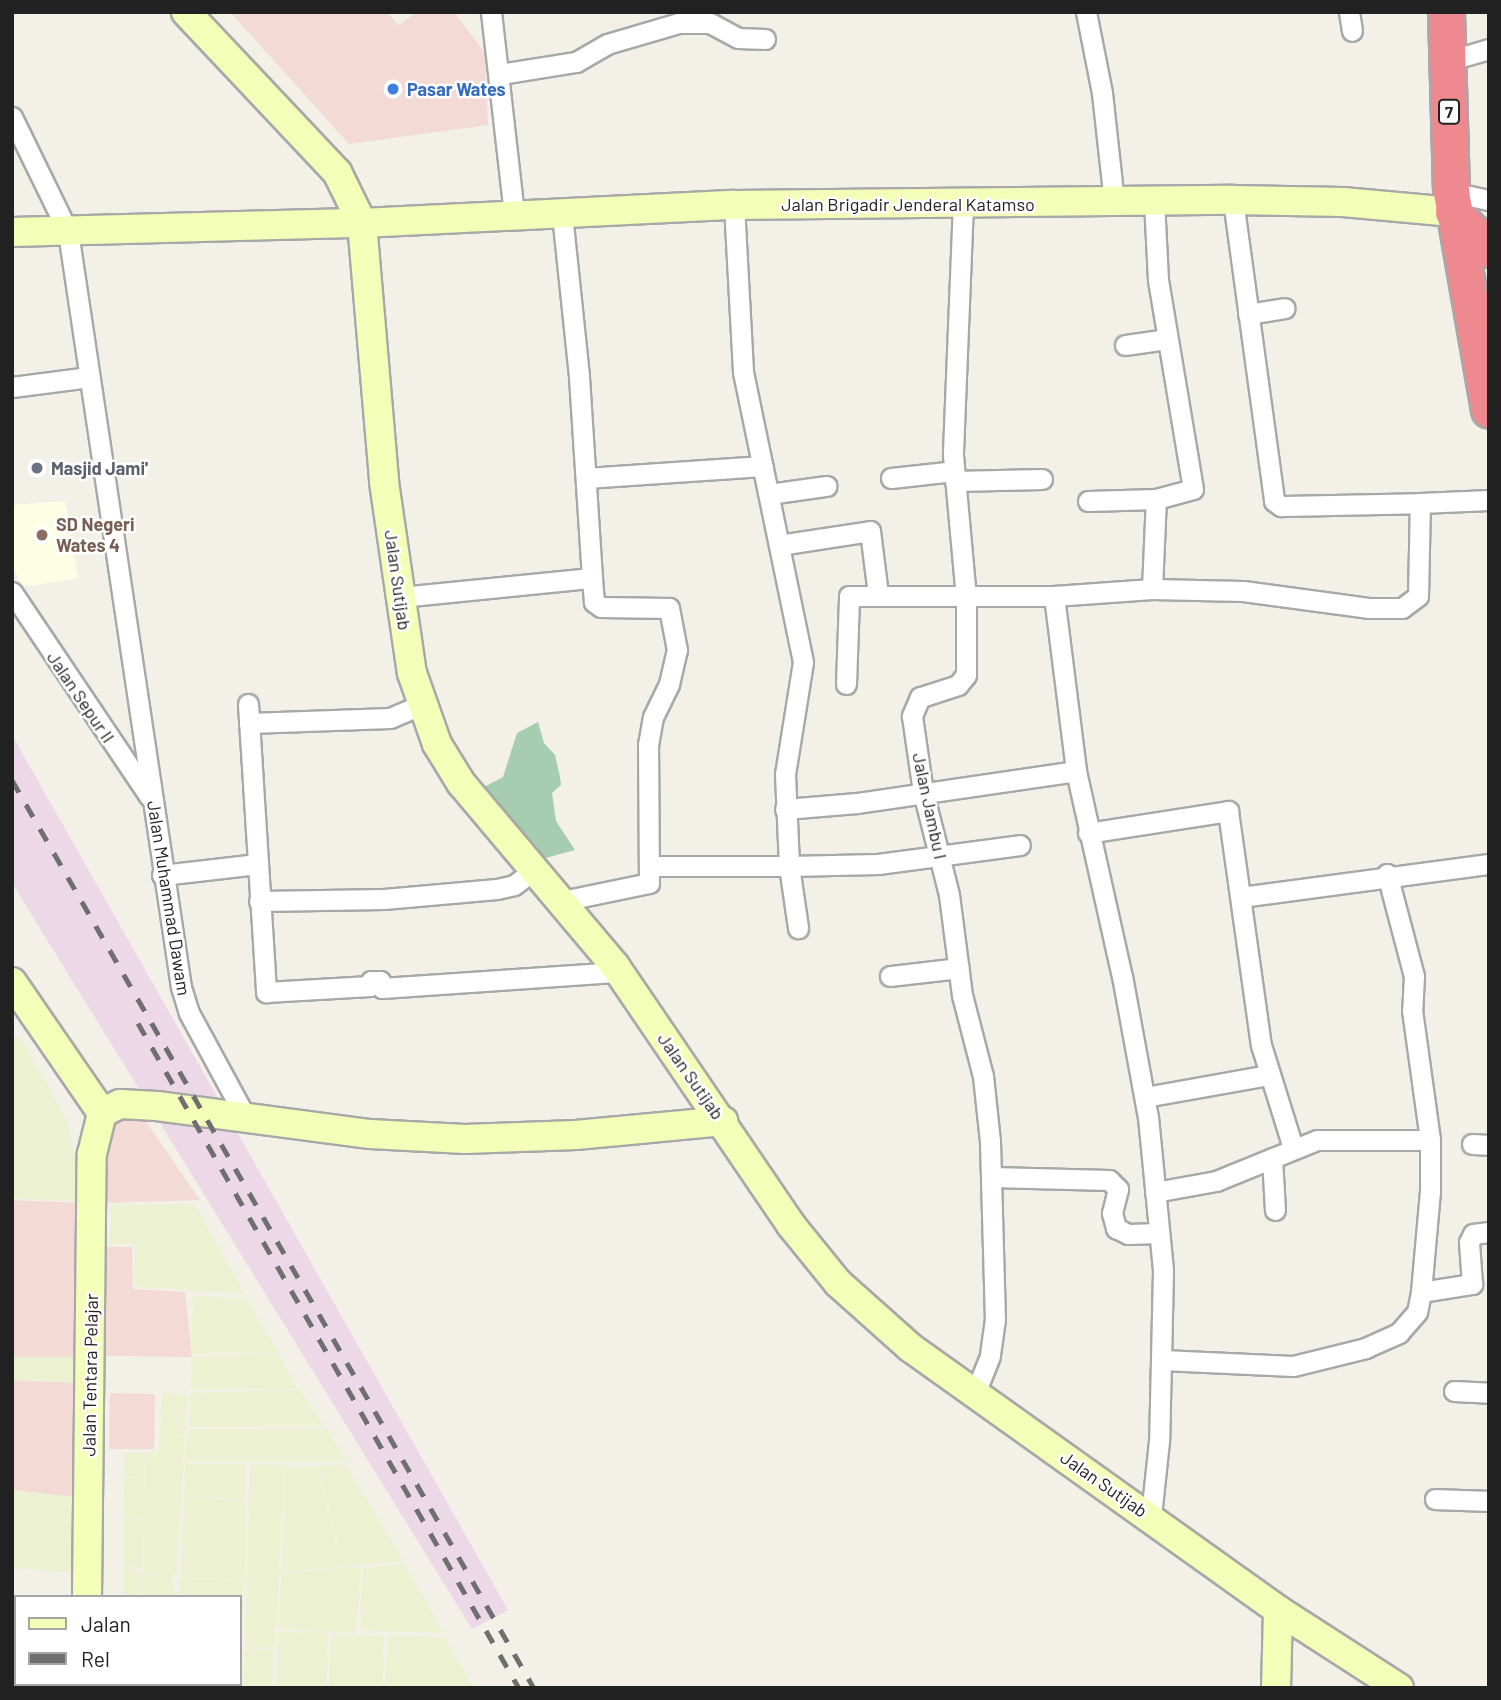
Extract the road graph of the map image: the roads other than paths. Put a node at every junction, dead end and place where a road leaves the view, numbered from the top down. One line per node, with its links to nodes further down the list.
1 (186, 12): 19 (main road)
2 (491, 12): 8 (street)
3 (1086, 12): 13 (street)
4 (1446, 12): 7 (highway, 7)
5 (765, 39): 8 (street)
6 (1489, 49): 7 (street)
7 (1448, 61): 14 (highway, 7)
8 (500, 74): 18 (street)
9 (12, 117): 21 (street, Jalan Muhammad Dawam)
10 (1154, 200): 11 (main road, Jalan Brigadir Jenderal Katamso); 13 (main road, Jalan Brigadir Jenderal Katamso); 25 (street)
11 (1233, 200): 14 (main road, Jalan Brigadir Jenderal Katamso); 24 (street)
12 (1489, 200): 14 (street)
13 (1114, 202): 15 (main road, Jalan Brigadir Jenderal Katamso)
14 (1452, 202): 22 (highway); 29 (highway, 7)
15 (964, 203): 16 (main road, Jalan Brigadir Jenderal Katamso); 31 (street, Jalan Jambu I)
16 (734, 205): 17 (main road, Jalan Brigadir Jenderal Katamso); 30 (street)
17 (562, 213): 18 (main road, Jalan Brigadir Jenderal Katamso); 32 (street)
18 (514, 215): 19 (main road, Jalan Brigadir Jenderal Katamso)
19 (362, 223): 21 (main road, Jalan Brigadir Jenderal Katamso); 47 (main road, Jalan Sutijab)
20 (12, 232): 21 (main road, Jalan Brigadir Jenderal Katamso)
21 (68, 232): 27 (street, Jalan Muhammad Dawam)
22 (1489, 249)
23 (1285, 308): 24 (street)
24 (1248, 314): 40 (street)
25 (1167, 339): 26 (street); 37 (street)
26 (1125, 345)
27 (89, 377): 28 (street); 53 (street, Jalan Muhammad Dawam)
28 (12, 387)
29 (1488, 397)
30 (763, 466): 32 (street); 36 (street)
31 (955, 476): 33 (street); 34 (street); 48 (street, Jalan Jambu I)
32 (586, 478): 42 (street)
33 (891, 478)
34 (1042, 479)
35 (825, 486): 36 (street)
36 (769, 494): 41 (street)
37 (1156, 499): 39 (street); 43 (street)
38 (1489, 500): 40 (street)
39 (1088, 501)
40 (1420, 503): 43 (street)
41 (779, 545): 45 (street); 54 (street)
42 (592, 578): 47 (street); 60 (street)
43 (1152, 589): 46 (street)
44 (12, 592): 53 (street, Jalan Sepur II)
45 (878, 594): 48 (street); 49 (street)
46 (1054, 596): 48 (street); 51 (street)
47 (400, 597): 50 (main road, Jalan Sutijab)
48 (966, 597): 52 (street, Jalan Jambu I)
49 (846, 684)
50 (420, 705): 58 (street); 62 (main road, Jalan Sutijab)
51 (1076, 771): 52 (street); 55 (street)
52 (923, 792): 54 (street); 57 (street, Jalan Jambu I)
53 (152, 801): 64 (street, Jalan Muhammad Dawam)
54 (785, 809): 61 (street)
55 (1088, 833): 65 (street); 74 (street)
56 (1020, 845): 57 (street)
57 (940, 854): 61 (street); 69 (street, Jalan Jambu I)
58 (257, 864): 64 (street); 66 (street)
59 (1489, 864): 63 (street)
60 (649, 866): 61 (street); 67 (street)
61 (789, 866): 68 (street)
62 (535, 869): 66 (street); 67 (main road, Jalan Sutijab)
63 (1387, 874): 65 (street); 78 (street)
64 (162, 875): 76 (street, Jalan Muhammad Dawam)
65 (1241, 897): 73 (street)
66 (260, 901): 70 (street)
67 (562, 901): 70 (main road, Jalan Sutijab)
68 (798, 928)
69 (959, 968): 71 (street); 81 (street, Jalan Jambu I)
70 (618, 972): 77 (main road, Jalan Sutijab)
71 (890, 976)
72 (12, 982): 75 (main road)
73 (1269, 1075): 74 (street); 79 (street)
74 (1145, 1097): 82 (street)
75 (102, 1112): 76 (main road); 94 (main road, Jalan Tentara Pelajar)
76 (247, 1119): 77 (main road)
77 (723, 1121): 89 (main road, Jalan Sutijab)
78 (1430, 1140): 79 (street); 86 (street)
79 (1293, 1148): 80 (street)
80 (1272, 1158): 82 (street); 83 (street)
81 (992, 1177): 85 (street); 89 (street, Jalan Jambu I)
82 (1156, 1192): 85 (street)
83 (1275, 1210)
84 (1489, 1232): 86 (street)
85 (1159, 1233): 87 (street)
86 (1421, 1292): 87 (street)
87 (1162, 1360): 93 (street)
88 (1454, 1391): 90 (street)
89 (975, 1393): 93 (main road, Jalan Sutijab)
90 (1489, 1394)
91 (1435, 1499): 92 (street)
92 (1489, 1501)
93 (1151, 1516): 95 (main road, Jalan Sutijab)
94 (87, 1595)
95 (1278, 1610): 96 (main road); 97 (main road, Jalan Sutijab)
96 (1276, 1688)
97 (1399, 1688)

